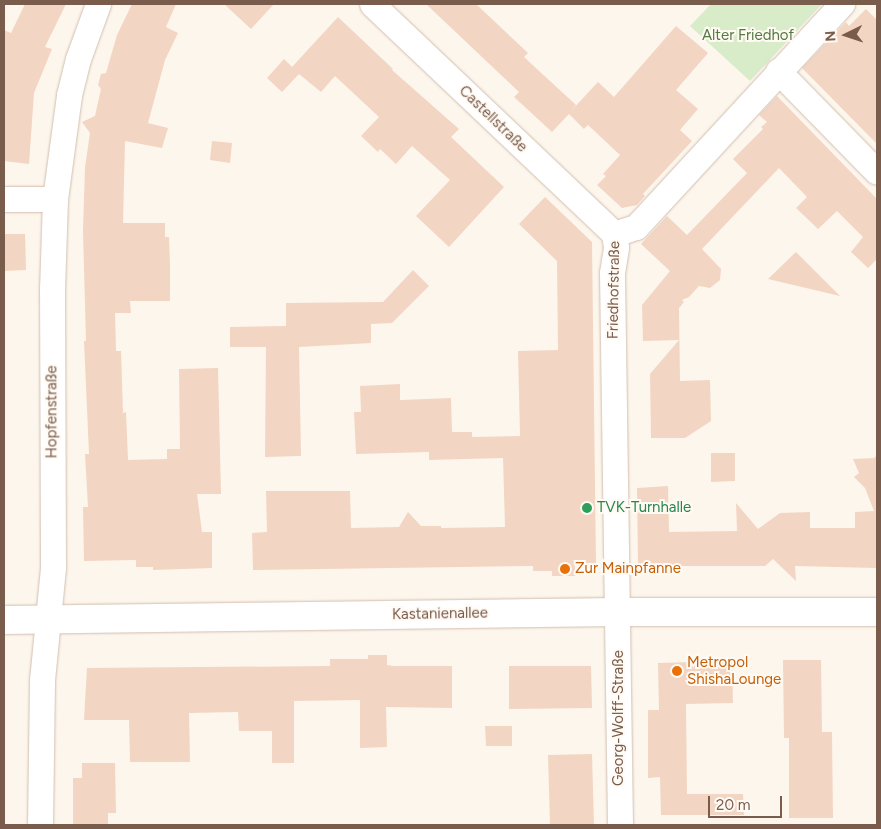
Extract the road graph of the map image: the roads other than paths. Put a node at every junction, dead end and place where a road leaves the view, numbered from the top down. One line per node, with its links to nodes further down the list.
1 (98, 4): 7 (street, Hopfenstraße)
2 (372, 4): 8 (street, Castellstraße)
3 (842, 4): 4 (street, Friedhofstraße)
4 (778, 71): 5 (street); 8 (street, Friedhofstraße)
5 (877, 172)
6 (4, 199): 7 (street)
7 (54, 199): 12 (street, Hopfenstraße)
8 (614, 234): 9 (street, Friedhofstraße)
9 (618, 612): 10 (street, Kastanienallee); 12 (street, Kastanienallee); 14 (street, Georg-Wolff-Straße)
10 (877, 612)
11 (4, 620): 12 (street, Kastanienallee)
12 (48, 620): 13 (street, Hopfenstraße)
13 (40, 825)
14 (620, 825)

